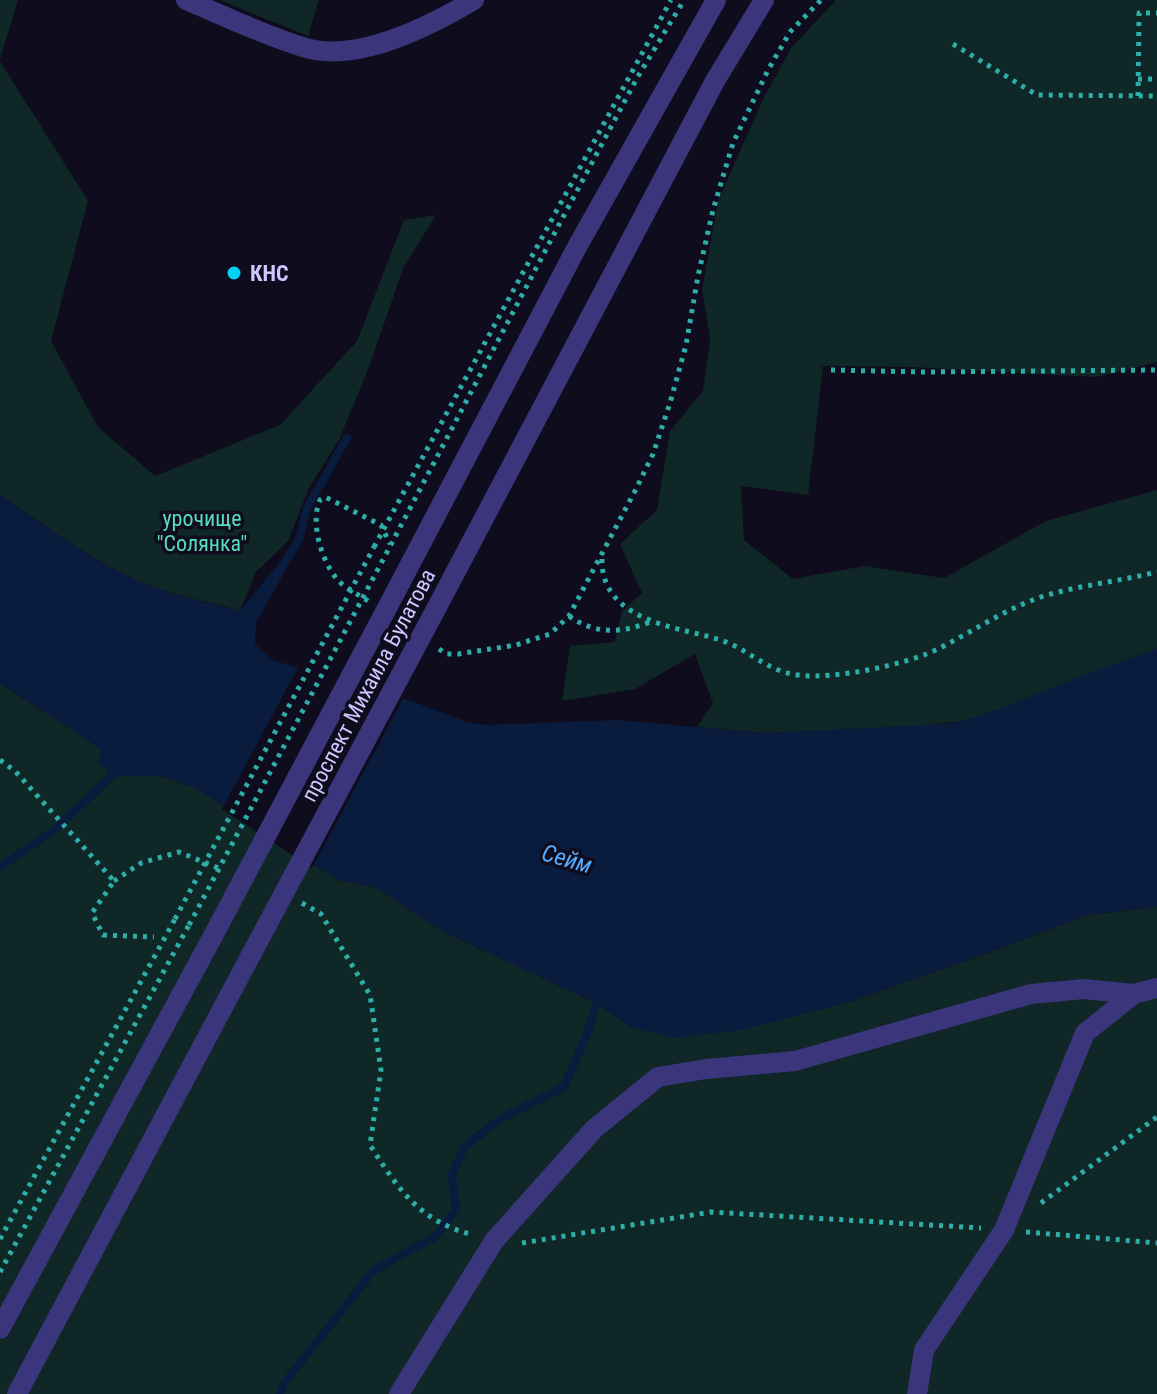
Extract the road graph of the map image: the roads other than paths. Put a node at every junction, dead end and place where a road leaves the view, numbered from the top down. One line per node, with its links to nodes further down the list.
1 (186, 0): 2 (street)
2 (474, 0)
3 (716, 0): 7 (street, проспект Михаила Булатова, bridge)
4 (764, 0): 8 (street, проспект Михаила Булатова, bridge)
5 (1157, 988): 6 (street)
6 (1134, 994): 9 (street); 10 (street)
7 (0, 1329)
8 (17, 1394)
9 (399, 1394)
10 (917, 1394)

